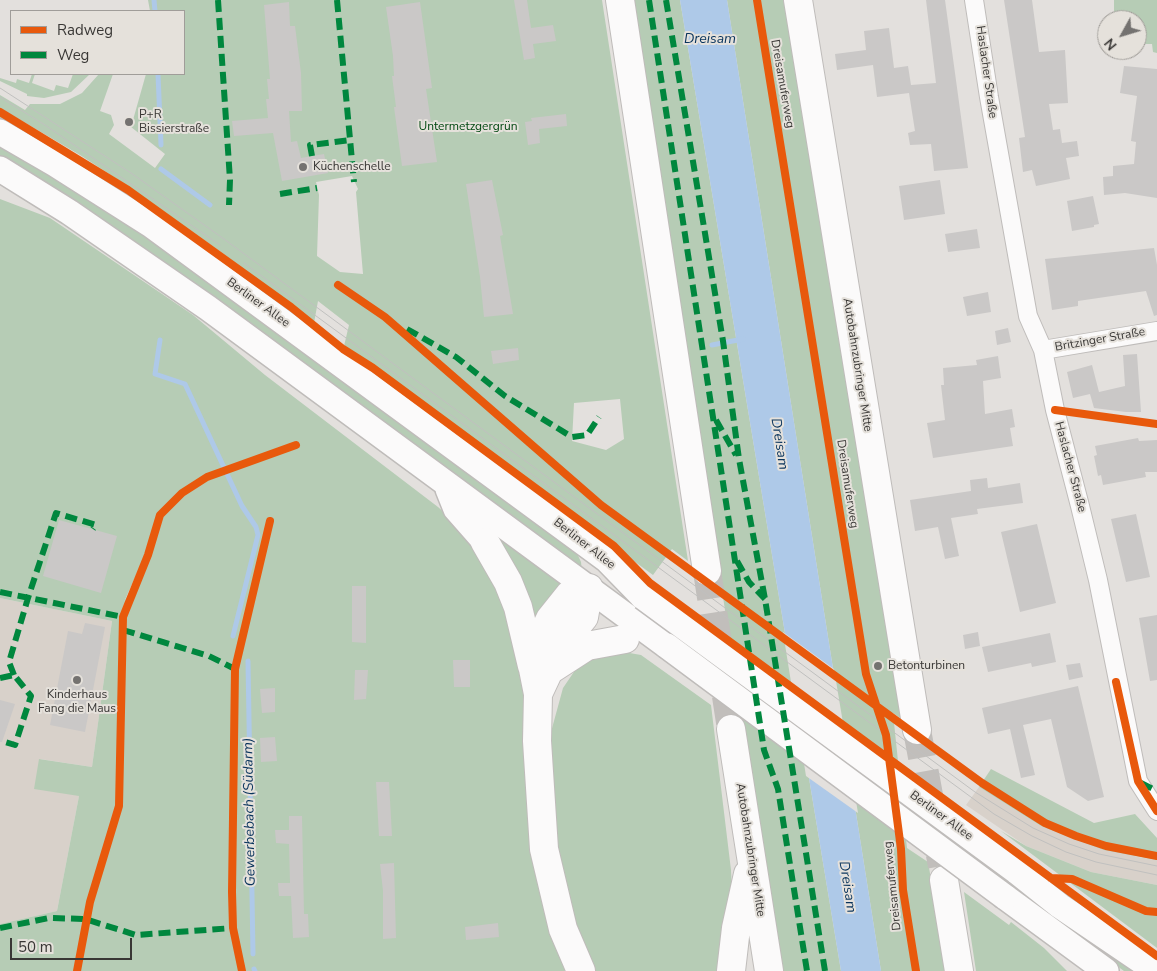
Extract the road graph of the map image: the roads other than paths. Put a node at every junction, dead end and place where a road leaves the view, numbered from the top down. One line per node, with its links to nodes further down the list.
1 (620, 0): 11 (highway)
2 (798, 0): 16 (highway, Autobahnzubringer Mitte)
3 (974, 0): 7 (street, Haslacher Straße)
4 (0, 132): 10 (main road, Berliner Allee)
5 (0, 170): 8 (main road)
6 (1157, 331): 7 (street, Britzinger Straße)
7 (1043, 350): 17 (street, Haslacher Straße)
8 (445, 482): 9 (main road); 12 (main road)
9 (485, 542): 14 (highway)
10 (606, 560): 12 (main road); 27 (main road, Berliner Allee, bridge)
11 (707, 572)
12 (589, 588): 13 (main road); 14 (highway)
13 (626, 628): 14 (highway); 20 (main road, bridge)
14 (540, 678): 21 (highway)
15 (731, 729): 18 (highway, Autobahnzubringer Mitte)
16 (917, 730)
17 (1157, 811)
18 (752, 858): 22 (highway); 23 (highway, Autobahnzubringer Mitte)
19 (944, 880): 24 (highway)
20 (1026, 912): 25 (main road); 26 (main road)
21 (581, 971)
22 (731, 971)
23 (769, 971)
24 (959, 971)
25 (1076, 971)
26 (1106, 971)
27 (1156, 971)

